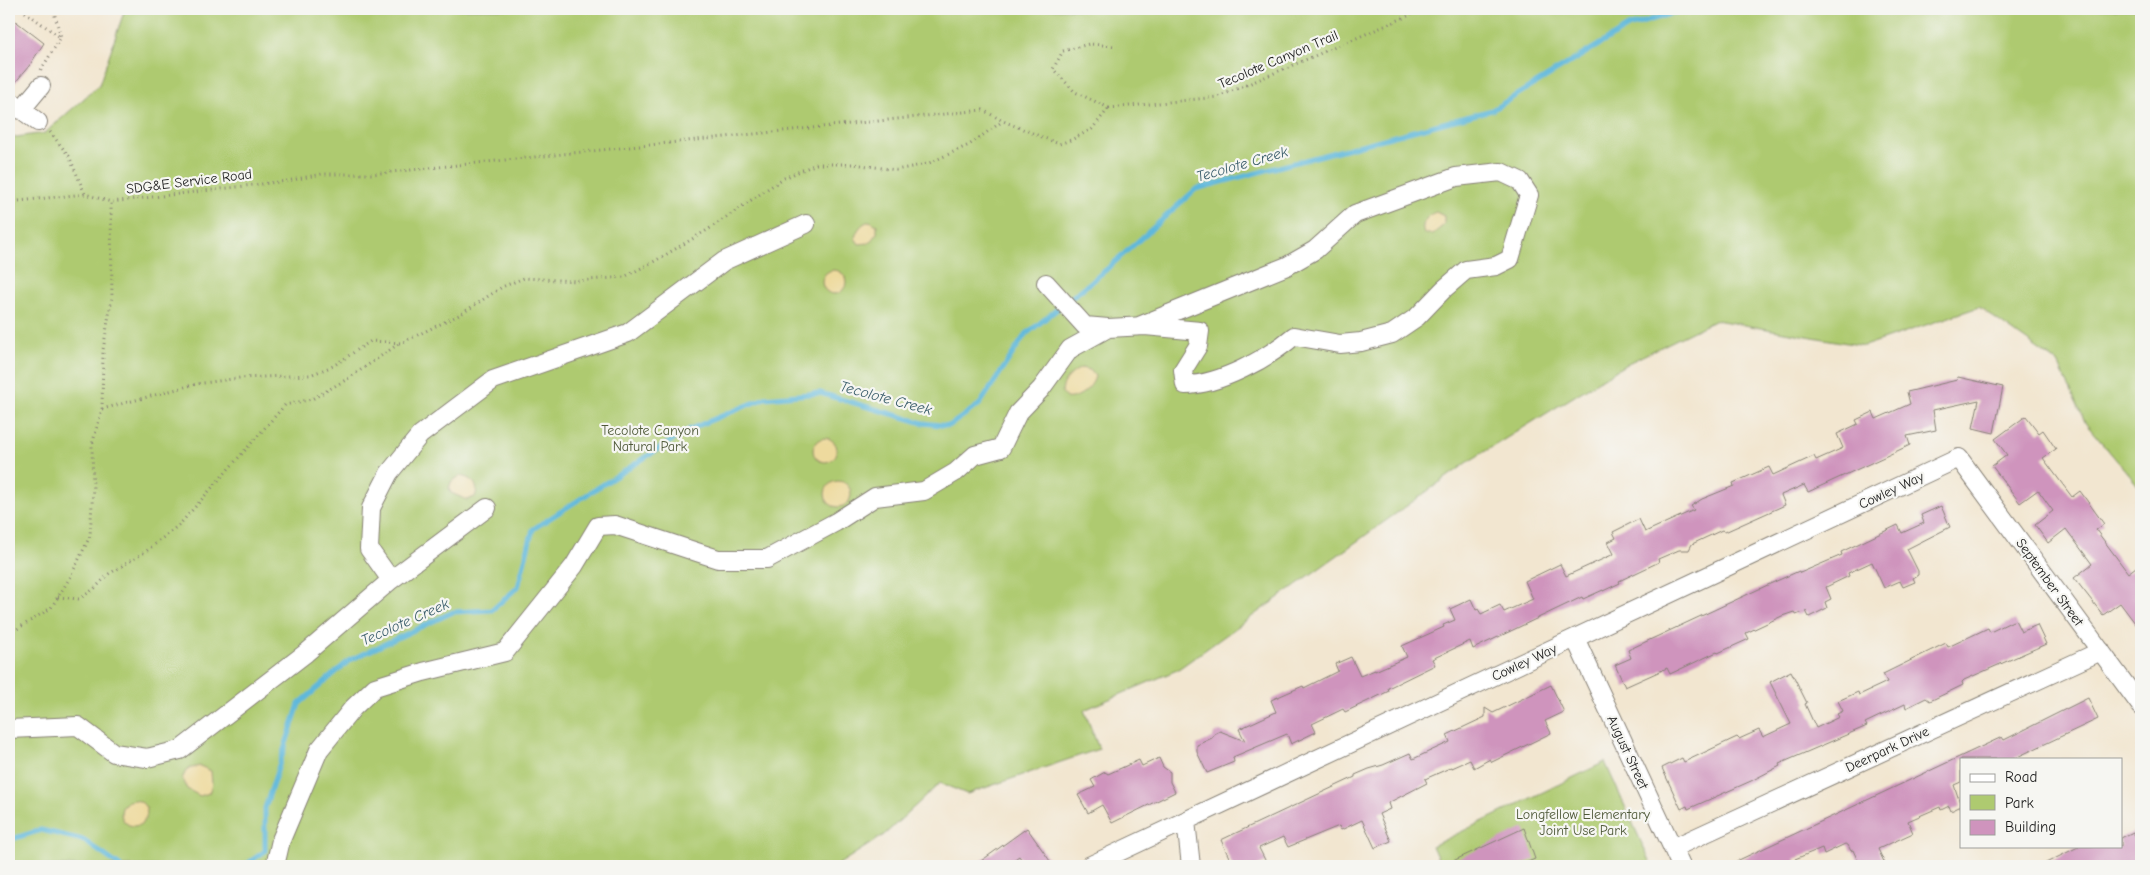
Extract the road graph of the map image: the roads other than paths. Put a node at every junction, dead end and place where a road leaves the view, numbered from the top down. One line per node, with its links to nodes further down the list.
1 (41, 86): 2 (street)
2 (15, 105): 3 (street)
3 (38, 122)
4 (806, 224): 10 (street)
5 (1052, 289): 7 (street)
6 (1139, 326): 6 (street); 7 (street)
7 (1108, 328): 17 (street)
8 (1959, 458): 11 (street, Cowley Way); 12 (street, September Street)
9 (487, 508): 10 (street)
10 (391, 580): 14 (street)
11 (1575, 638): 15 (street, Cowley Way); 16 (street, August Street)
12 (2101, 651): 13 (street, September Street); 16 (street, Deerpark Drive)
13 (2141, 706)
14 (9, 729)
15 (1186, 821): 18 (street, Cowley Way); 19 (street)
16 (1673, 848): 20 (street, August Street)
17 (275, 866)
18 (1089, 866)
19 (1191, 866)
20 (1681, 866)

